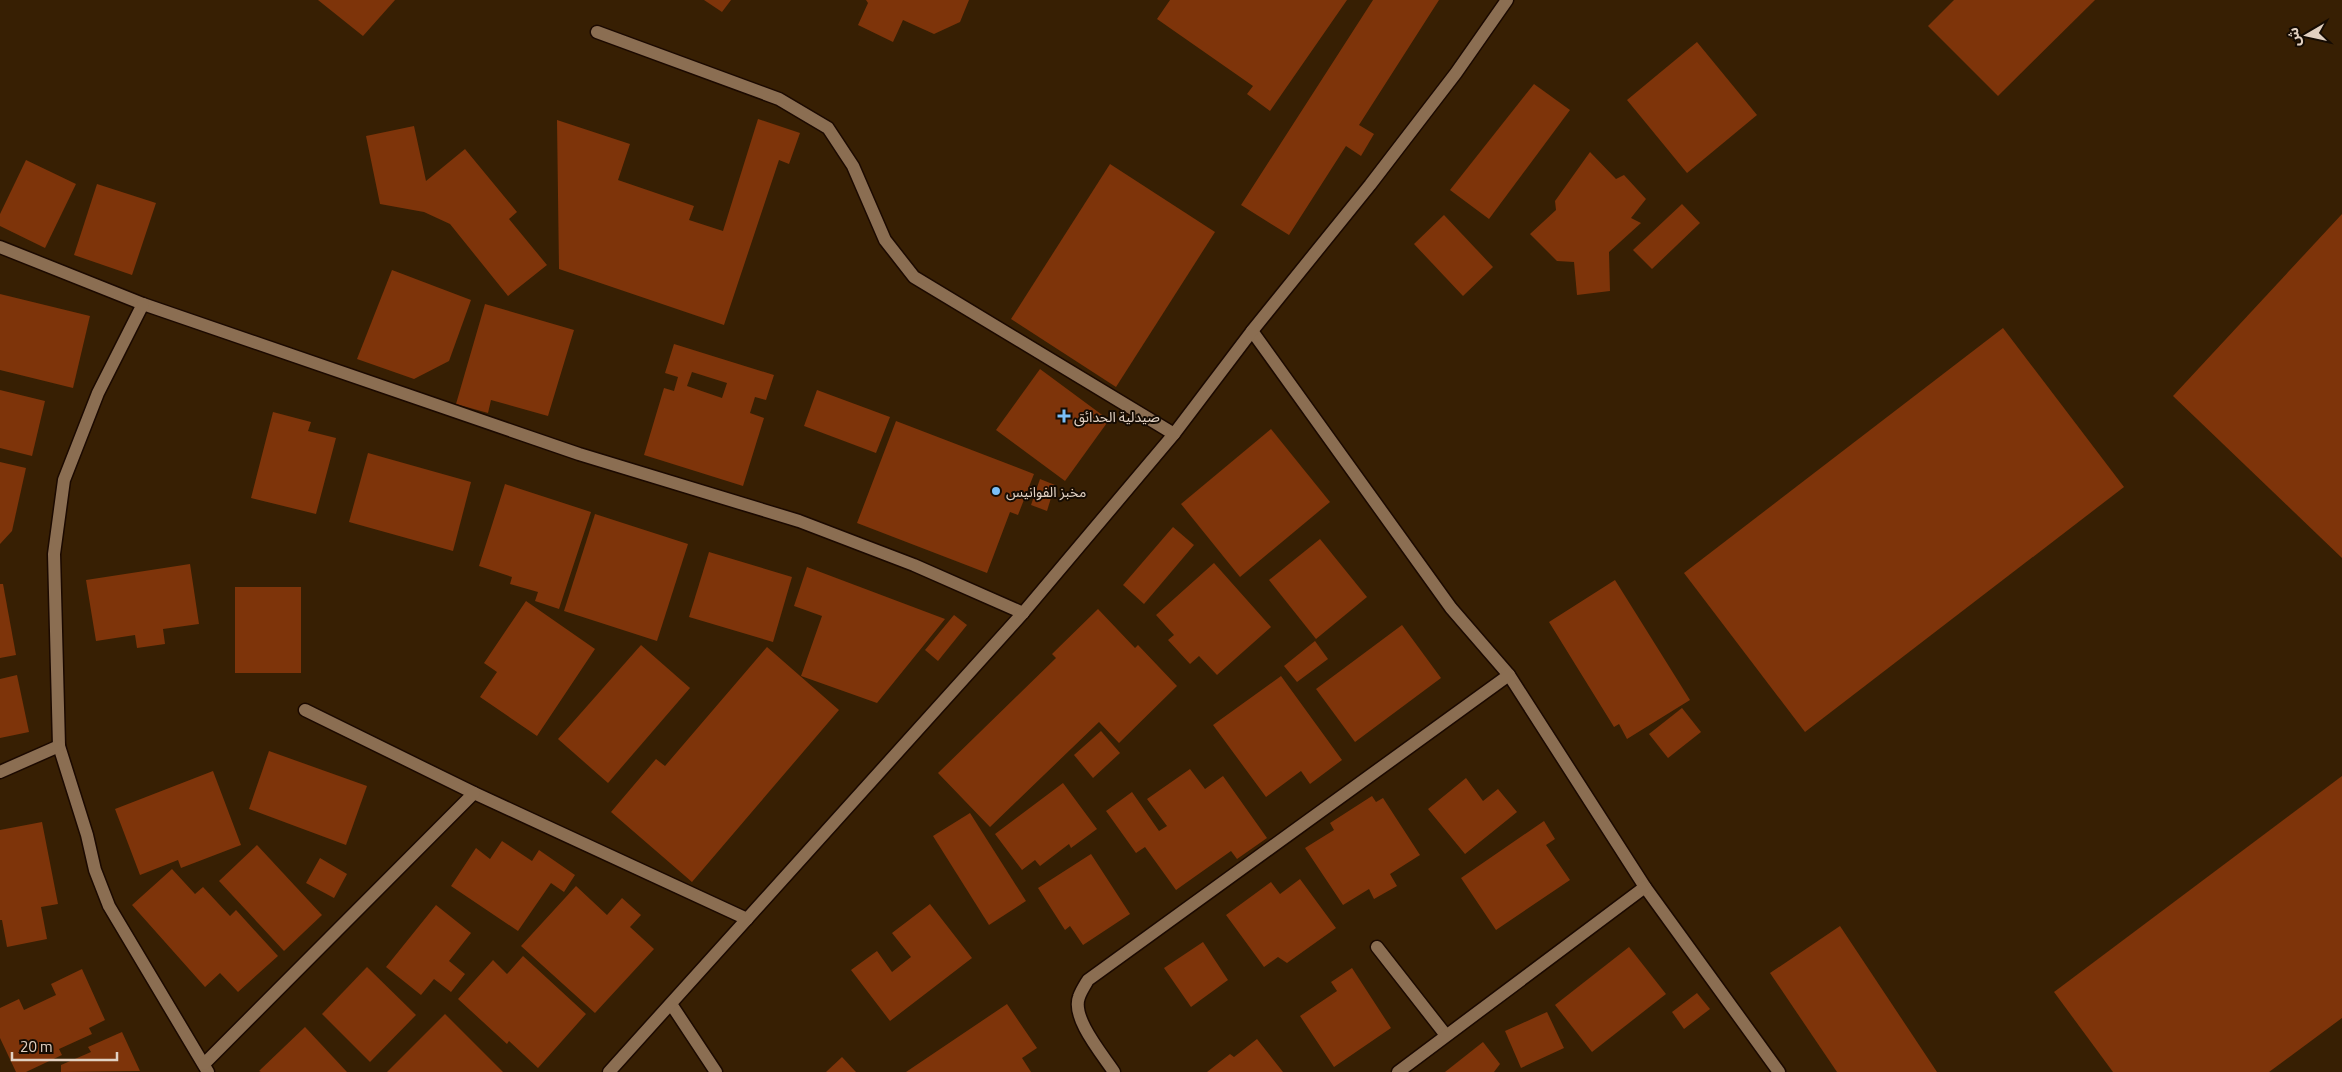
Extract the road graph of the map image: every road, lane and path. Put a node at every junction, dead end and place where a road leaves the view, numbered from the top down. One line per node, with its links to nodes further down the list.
1 (1507, 0): 5 (street)
2 (597, 32): 6 (street)
3 (0, 247): 4 (street)
4 (143, 304): 7 (street); 10 (street)
5 (1252, 331): 6 (street); 8 (street)
6 (1174, 434): 7 (street)
7 (1023, 613): 14 (street)
8 (1509, 675): 13 (street); 21 (street)
9 (305, 710): 12 (street)
10 (59, 746): 11 (street); 18 (street)
11 (0, 772)
12 (474, 793): 14 (street); 18 (street)
13 (1645, 886): 17 (street); 23 (street)
14 (747, 919): 16 (street)
15 (1377, 947): 17 (street)
16 (671, 1004): 19 (street); 20 (street)
17 (1445, 1034): 22 (street)
18 (206, 1068)
19 (609, 1072)
20 (716, 1072)
21 (1114, 1072)
22 (1398, 1072)
23 (1779, 1072)

